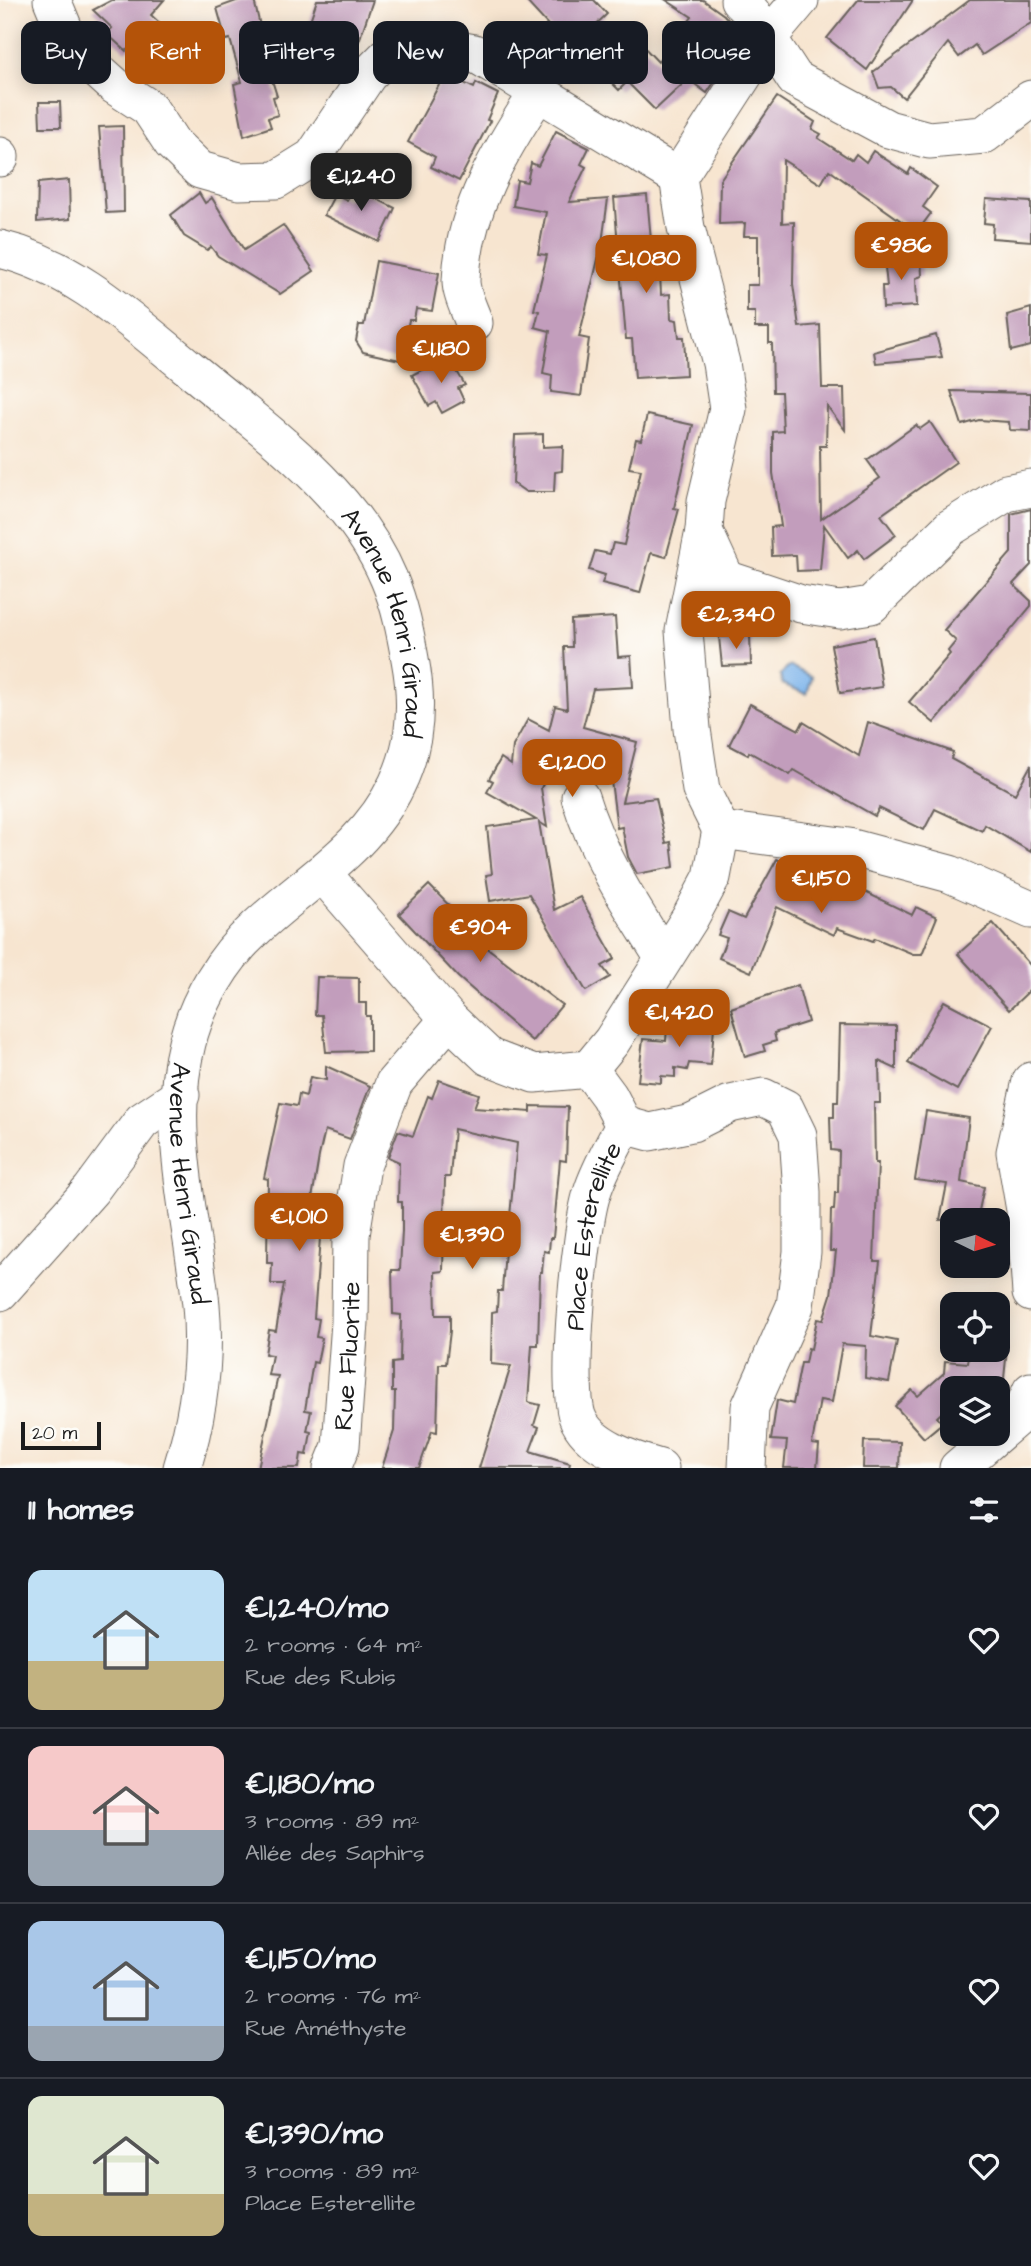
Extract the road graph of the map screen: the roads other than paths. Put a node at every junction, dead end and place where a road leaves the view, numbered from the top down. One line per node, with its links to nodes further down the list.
1 (52, 0): 8 (street)
2 (739, 0): 4 (street)
3 (800, 0): 5 (street)
4 (756, 21)
5 (775, 30)
6 (775, 50): 9 (street)
7 (738, 84): 10 (street)
8 (538, 93): 10 (street); 12 (street)
9 (1031, 99)
10 (677, 177): 14 (street)
11 (0, 249): 19 (street, Avenue Henri Giraud)
12 (474, 323)
13 (1031, 488): 15 (street)
14 (704, 531): 15 (street); 16 (street)
15 (726, 579): 16 (street)
16 (691, 592): 18 (street)
17 (580, 797): 21 (street)
18 (720, 830): 20 (street); 21 (street)
19 (323, 874): 22 (street); 25 (street, Avenue Henri Giraud)
20 (1031, 910)
21 (663, 957): 23 (street)
22 (449, 1020): 23 (street); 31 (street, Rue Fluorite)
23 (589, 1069): 26 (street)
24 (1031, 1082): 28 (street)
25 (181, 1096): 27 (street); 30 (street, Avenue Henri Giraud)
26 (624, 1125): 32 (street, Place Esterellite); 33 (street, Place Esterellite)
27 (0, 1292)
28 (1031, 1293)
29 (1031, 1391): 34 (street)
30 (182, 1468)
31 (332, 1468)
32 (660, 1468)
33 (747, 1468)
34 (958, 1468)

